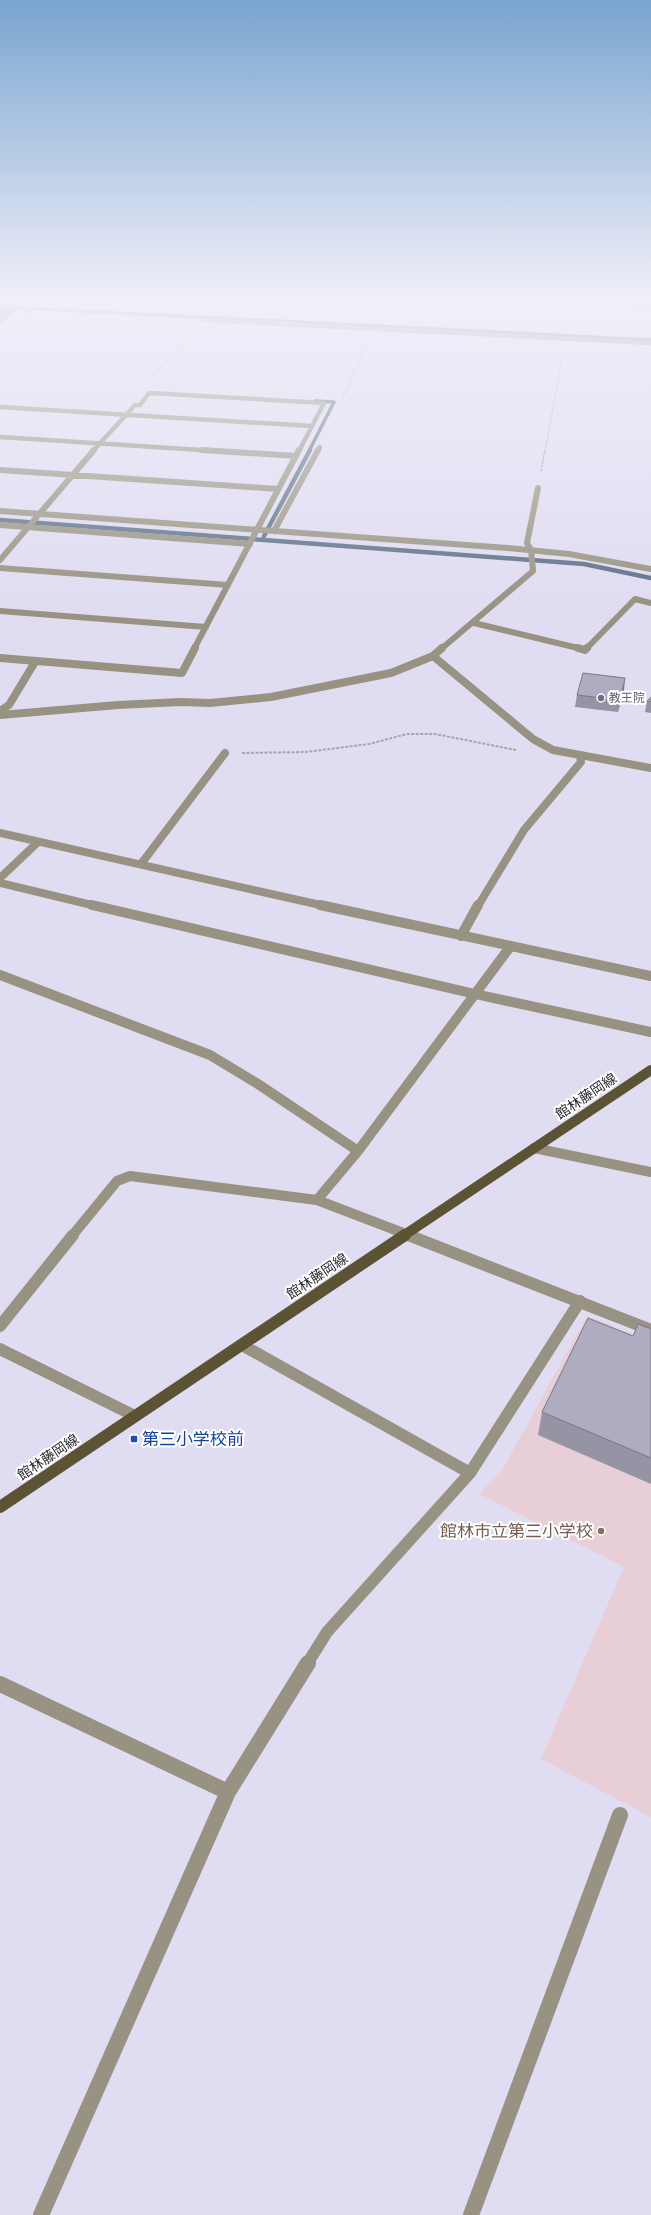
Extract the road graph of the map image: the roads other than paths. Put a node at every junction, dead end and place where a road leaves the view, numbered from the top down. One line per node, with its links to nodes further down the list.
1 (143, 400): 4 (street)
2 (278, 400): 5 (street)
3 (0, 408): 4 (street)
4 (125, 415): 5 (street); 7 (street)
5 (311, 426): 9 (street)
6 (0, 438): 7 (street)
7 (99, 444): 9 (street); 11 (street)
8 (320, 447): 19 (street)
9 (296, 456): 13 (street)
10 (0, 470): 11 (street)
11 (71, 475): 13 (street); 15 (street)
12 (538, 488): 21 (street)
13 (278, 489): 18 (street)
14 (0, 511): 15 (street)
15 (38, 514): 17 (street); 18 (street)
16 (0, 525): 17 (street)
17 (27, 527): 20 (street); 22 (street)
18 (257, 530): 19 (street); 20 (street)
19 (274, 531): 21 (street)
20 (250, 544): 25 (street)
21 (531, 550): 24 (street); 28 (street)
22 (0, 560)
23 (0, 568): 25 (street)
24 (651, 569)
25 (228, 585): 29 (street)
26 (651, 603): 28 (street)
27 (0, 611): 29 (street)
28 (474, 623): 30 (street)
29 (206, 627): 32 (street)
30 (433, 656): 34 (street); 36 (street)
31 (0, 658): 32 (street)
32 (35, 662): 33 (street)
33 (0, 711)
34 (0, 715)
35 (225, 753): 40 (street)
36 (580, 756): 37 (street); 43 (street)
37 (651, 768)
38 (0, 833): 39 (street)
39 (38, 842): 40 (street); 41 (street)
40 (141, 864): 43 (street)
41 (0, 878)
42 (0, 883): 47 (street)
43 (461, 936): 44 (street)
44 (510, 947): 46 (street); 47 (street)
45 (0, 975): 51 (street)
46 (651, 976)
47 (475, 994): 48 (street); 51 (street)
48 (651, 1032)
49 (651, 1070): 50 (main road, 館林藤岡線)
50 (534, 1148): 52 (street); 54 (main road, 館林藤岡線)
51 (358, 1151): 53 (street)
52 (651, 1172)
53 (317, 1200): 54 (street); 56 (street)
54 (407, 1234): 55 (street); 59 (main road, 館林藤岡線)
55 (580, 1301): 58 (street); 62 (street)
56 (4, 1313): 57 (street)
57 (0, 1326)
58 (651, 1330)
59 (242, 1345): 61 (main road, 館林藤岡線); 62 (street)
60 (0, 1349): 61 (street)
61 (135, 1416): 63 (main road, 館林藤岡線)
62 (470, 1473): 65 (street)
63 (0, 1507)
64 (0, 1684): 65 (street)
65 (228, 1792): 67 (street)
66 (620, 1814): 68 (street)
67 (41, 2215)
68 (471, 2215)

